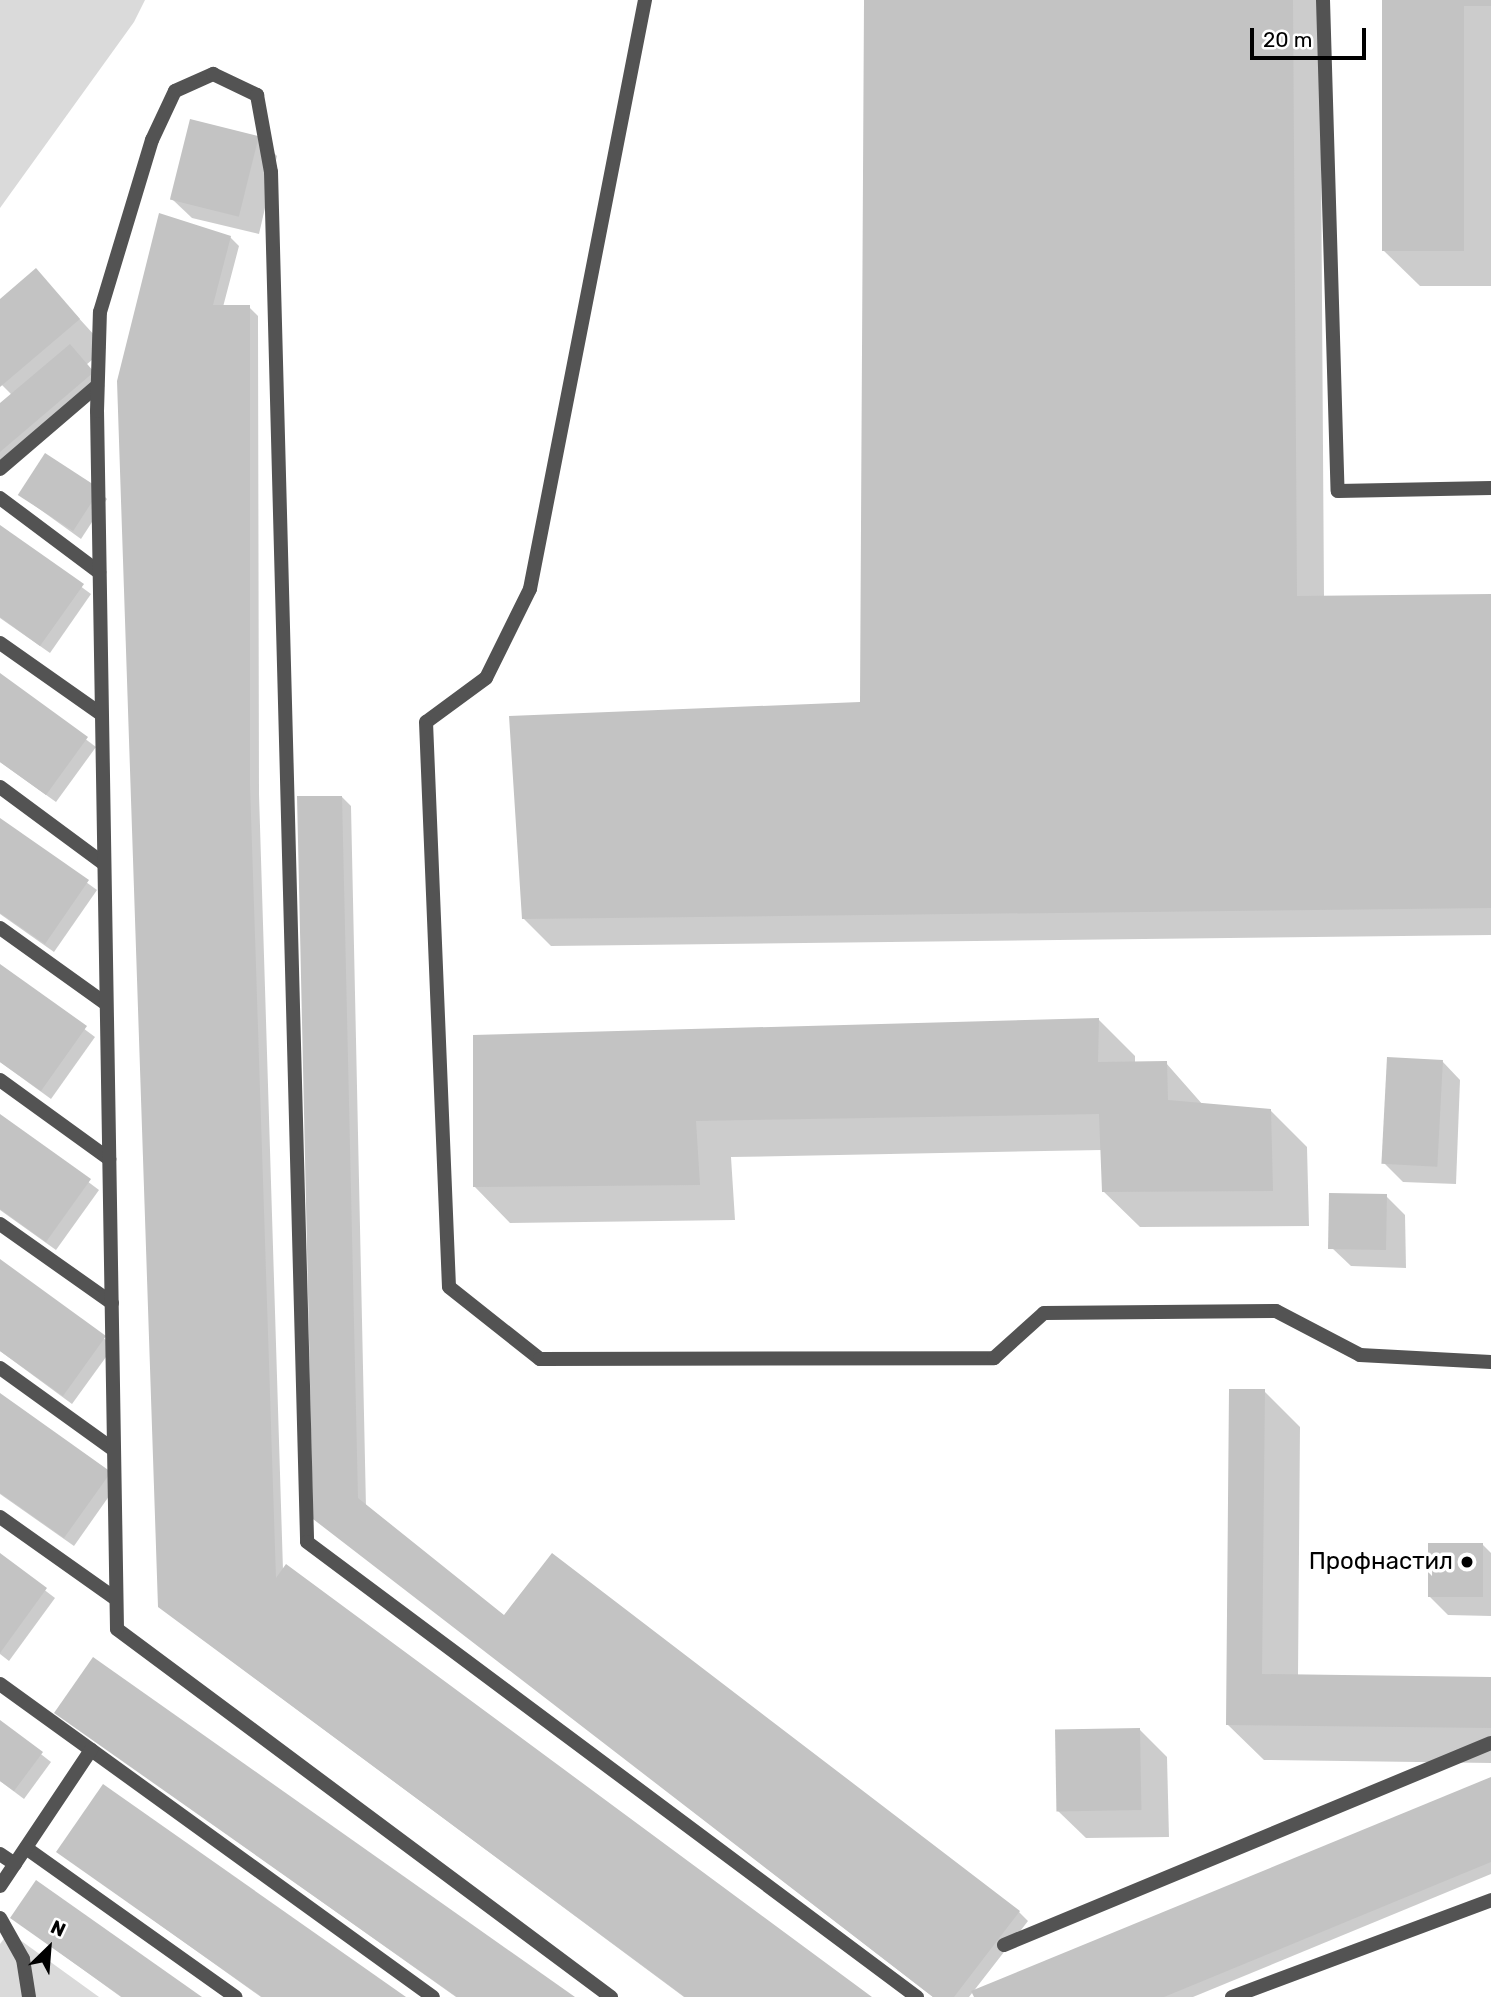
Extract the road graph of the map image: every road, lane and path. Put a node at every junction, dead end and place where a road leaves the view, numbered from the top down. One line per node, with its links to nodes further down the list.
1 (645, 0): 18 (lane)
2 (1323, 0): 5 (lane)
3 (97, 386): 4 (lane); 7 (lane); 37 (lane)
4 (0, 469)
5 (1491, 488)
6 (0, 499): 7 (lane)
7 (99, 572): 9 (lane)
8 (0, 643): 9 (lane)
9 (102, 713): 11 (lane)
10 (0, 787): 11 (lane)
11 (104, 864): 13 (lane)
12 (0, 928): 13 (lane)
13 (106, 1004): 15 (lane)
14 (0, 1080): 15 (lane)
15 (109, 1159): 17 (lane)
16 (0, 1224): 17 (lane)
17 (111, 1303): 20 (lane)
18 (1491, 1363)
19 (0, 1367): 20 (lane)
20 (114, 1450): 22 (lane)
21 (0, 1517): 22 (lane)
22 (116, 1599): 36 (lane)
23 (0, 1684): 25 (lane)
24 (1491, 1743): 32 (lane)
25 (91, 1750): 26 (lane); 35 (lane)
26 (26, 1848): 28 (lane); 34 (lane)
27 (0, 1854): 28 (lane)
28 (15, 1864): 29 (lane)
29 (0, 1886)
30 (1491, 1900): 38 (lane)
31 (0, 1918): 33 (lane)
32 (1004, 1945)
33 (29, 1997)
34 (236, 1997)
35 (433, 1997)
36 (611, 1997)
37 (917, 1997)
38 (1232, 1997)

